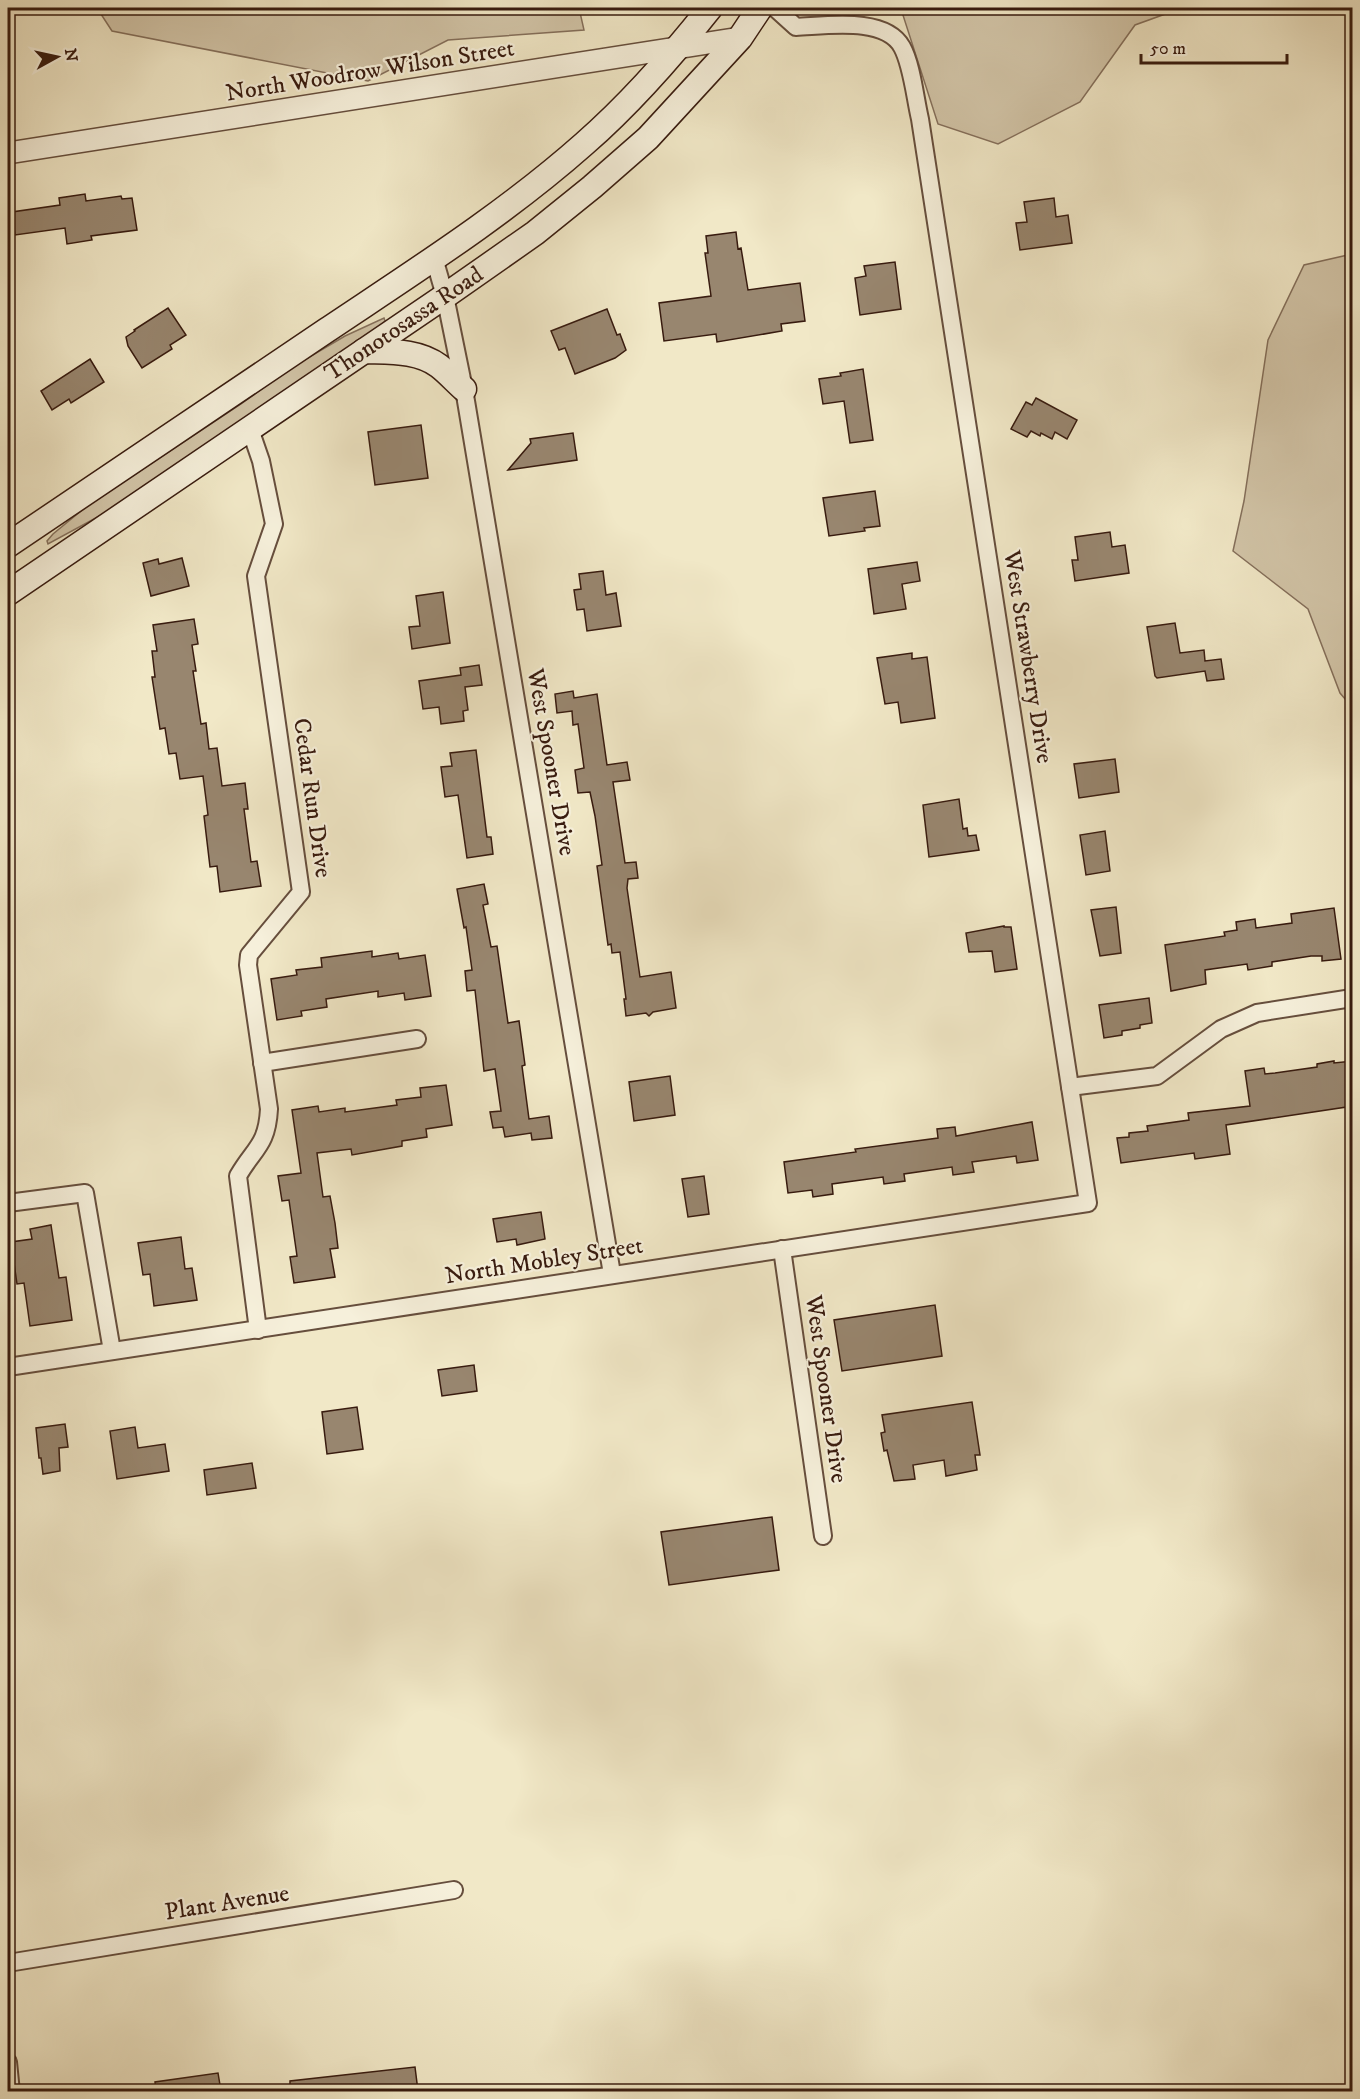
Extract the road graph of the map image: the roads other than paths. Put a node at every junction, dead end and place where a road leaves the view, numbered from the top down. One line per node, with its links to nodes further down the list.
1 (710, 8): 5 (main road, Thonotosassa Road)
2 (760, 8): 4 (main road, Thonotosassa Road)
3 (775, 8): 17 (street, West Strawberry Drive)
4 (740, 38): 5 (street, North Woodrow Wilson Street); 8 (main road, Thonotosassa Road)
5 (677, 49): 6 (street, North Woodrow Wilson Street); 7 (main road, Thonotosassa Road)
6 (8, 153)
7 (434, 258): 8 (street, West Spooner Drive); 12 (main road, Thonotosassa Road)
8 (446, 296): 9 (main road, Thonotosassa Road); 10 (street, West Spooner Drive)
9 (364, 351): 10 (main road); 11 (main road, Thonotosassa Road)
10 (464, 390): 21 (street, West Spooner Drive)
11 (250, 429): 13 (main road, Thonotosassa Road); 16 (street, Cedar Run Drive)
12 (8, 545)
13 (8, 593)
14 (1353, 998): 17 (street)
15 (417, 1039): 16 (street)
16 (262, 1063): 22 (street, Cedar Run Drive)
17 (1070, 1087): 19 (street, West Strawberry Drive)
18 (8, 1203): 23 (street)
19 (1088, 1203): 20 (street, North Mobley Street)
20 (782, 1249): 21 (street, North Mobley Street); 25 (street, West Spooner Drive)
21 (612, 1274): 22 (street, North Mobley Street)
22 (258, 1330): 23 (street, North Mobley Street)
23 (112, 1352): 24 (street, North Mobley Street)
24 (8, 1367)
25 (823, 1536)
26 (454, 1890): 27 (street, Plant Avenue)
27 (8, 1963)
28 (8, 2062): 29 (street)
29 (11, 2091)

